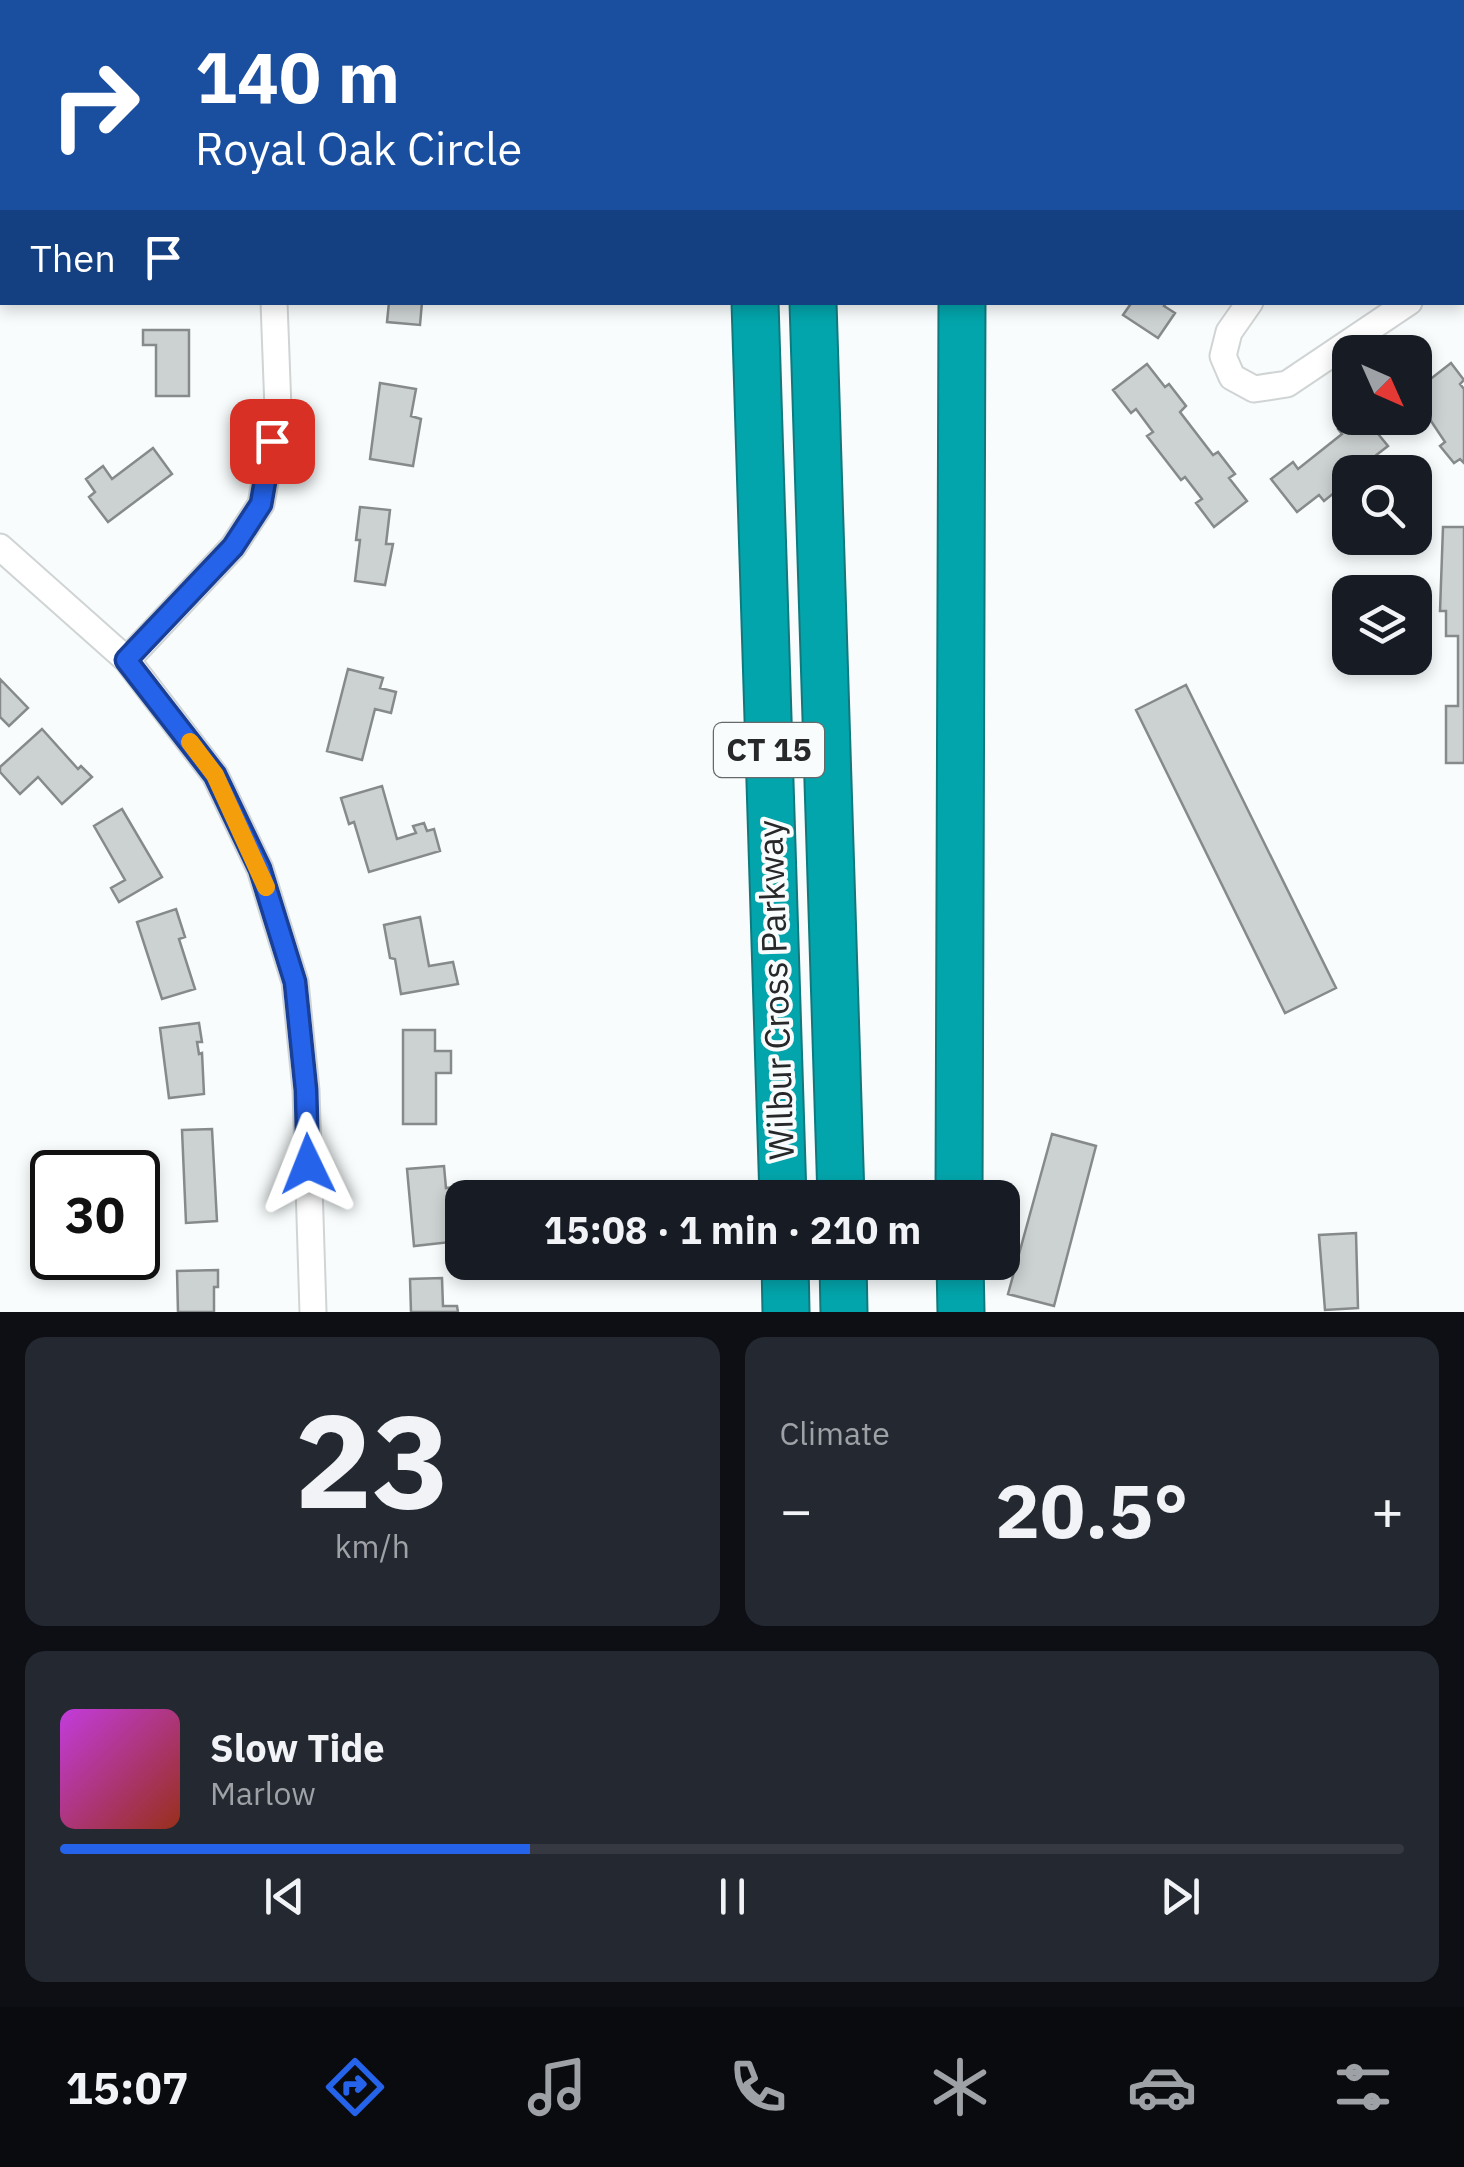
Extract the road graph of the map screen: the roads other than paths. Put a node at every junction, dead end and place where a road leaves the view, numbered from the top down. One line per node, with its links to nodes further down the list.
1 (274, 305): 10 (street)
2 (755, 305): 11 (highway, Wilbur Cross Parkway / CT 15)
3 (813, 305): 8 (highway, Wilbur Cross Parkway / CT 15)
4 (827, 305): 8 (highway)
5 (962, 305): 13 (highway)
6 (1248, 305): 7 (street)
7 (1405, 305)
8 (814, 348): 12 (highway, Wilbur Cross Parkway / CT 15)
9 (0, 547): 10 (street)
10 (126, 660): 17 (street)
11 (781, 1180)
12 (839, 1180)
13 (959, 1180)
14 (785, 1280): 18 (highway)
15 (843, 1280): 19 (highway)
16 (960, 1280): 20 (highway)
17 (313, 1312)
18 (786, 1312)
19 (844, 1312)
20 (961, 1312)

